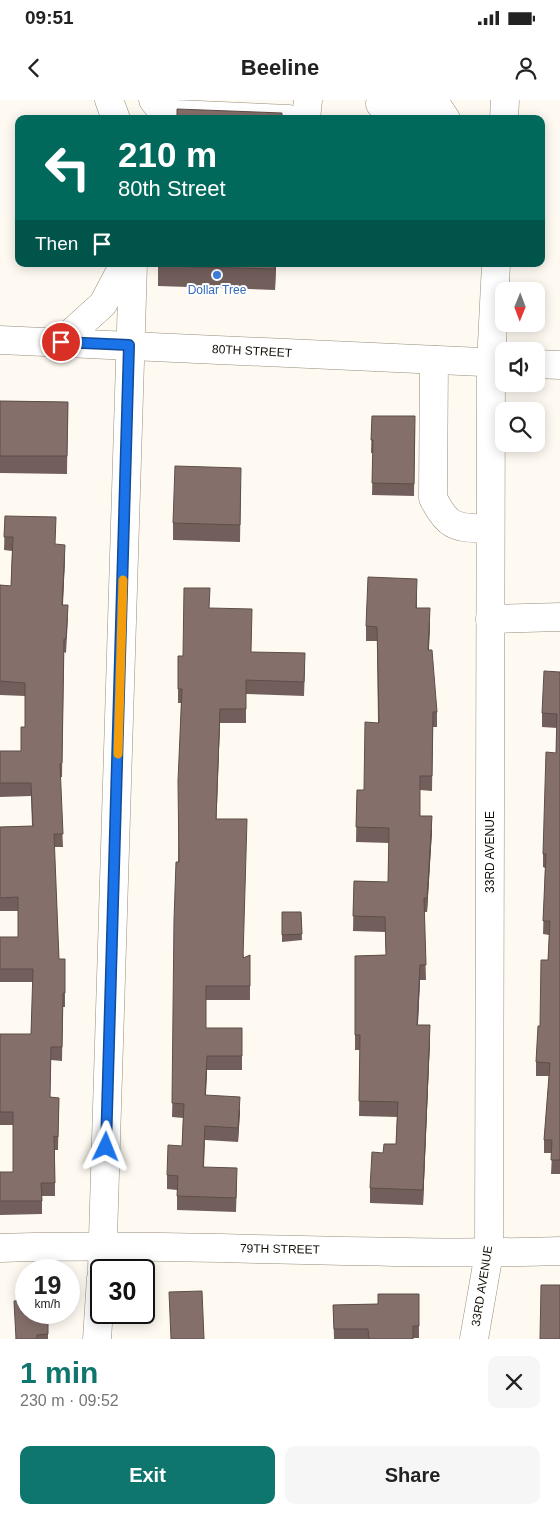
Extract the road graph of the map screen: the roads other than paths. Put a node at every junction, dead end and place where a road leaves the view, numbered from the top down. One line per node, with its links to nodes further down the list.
1 (110, 100): 6 (street)
2 (153, 100): 7 (street)
3 (308, 100): 8 (street)
4 (505, 100): 10 (street)
5 (380, 108): 9 (street)
6 (115, 115)
7 (198, 115)
8 (306, 115)
9 (443, 115)
10 (504, 115)
11 (122, 267): 15 (street)
12 (132, 267): 17 (street)
13 (496, 267): 16 (street, 33RD AVENUE)
14 (0, 340): 15 (street, 80TH STREET)
15 (61, 342): 17 (street, 80TH STREET)
16 (497, 342)
17 (129, 345): 18 (street, 80TH STREET); 29 (street)
18 (434, 360): 19 (street, 80TH STREET); 23 (street)
19 (495, 363)
20 (545, 364): 21 (street)
21 (560, 365)
22 (496, 392): 23 (street, 33RD AVENUE)
23 (490, 529): 25 (street, 33RD AVENUE)
24 (560, 617): 25 (street)
25 (490, 619): 28 (street, 33RD AVENUE)
26 (0, 1248): 29 (street, 79TH STREET)
27 (560, 1251): 28 (street, 79TH STREET)
28 (490, 1253): 29 (street, 79TH STREET); 32 (street, 33RD AVENUE)
29 (103, 1257)
30 (98, 1324): 31 (street)
31 (97, 1339)
32 (474, 1339)

